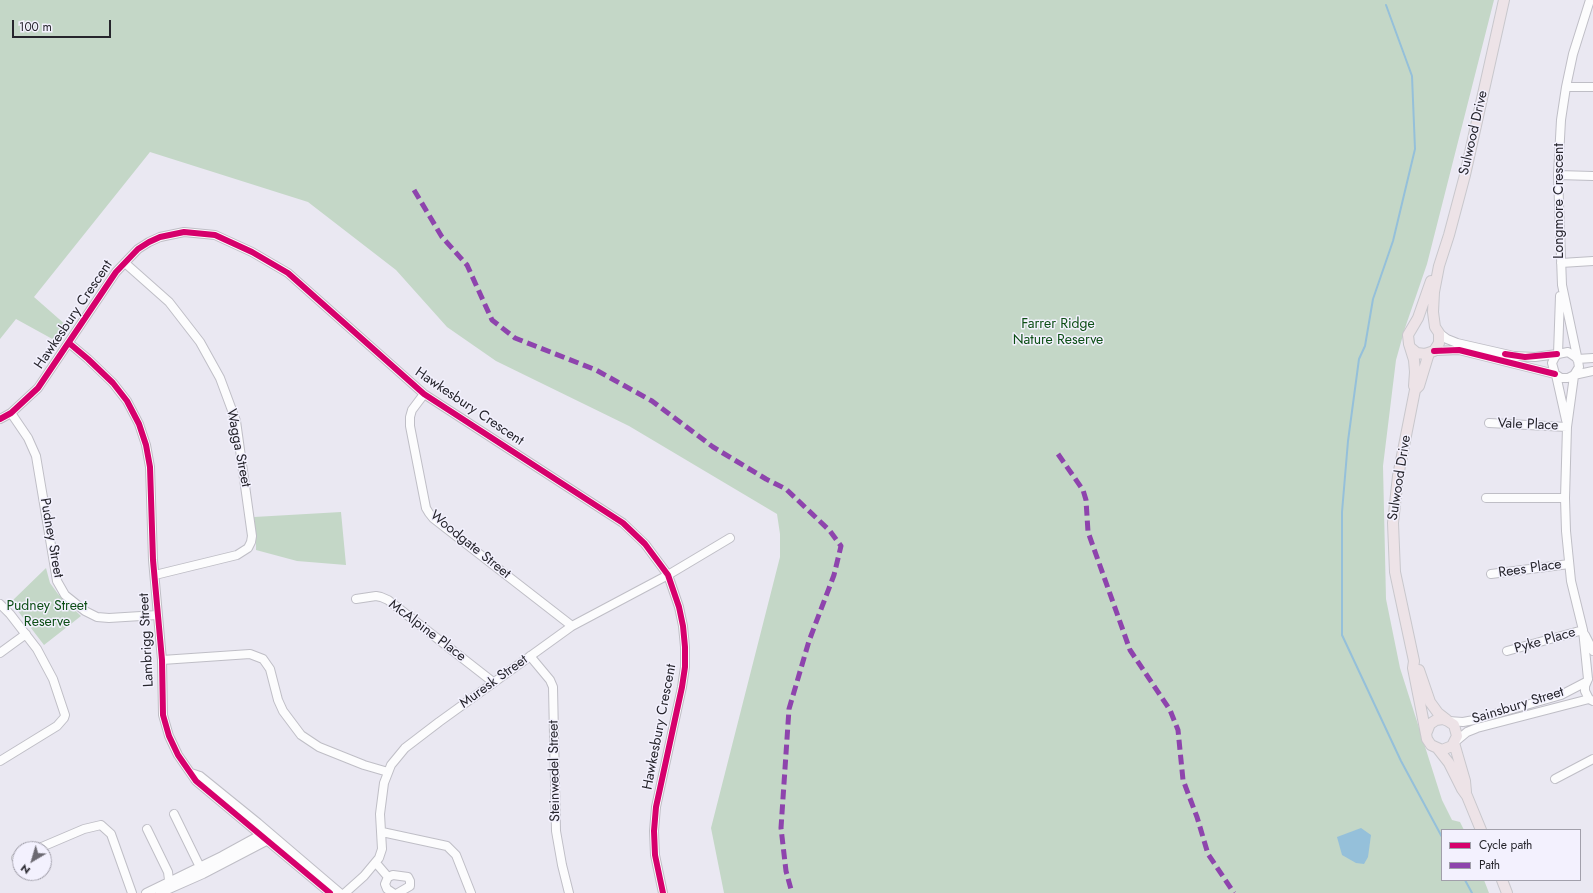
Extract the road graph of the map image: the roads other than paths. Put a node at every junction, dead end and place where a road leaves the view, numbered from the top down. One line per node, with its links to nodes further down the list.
1 (1504, 0): 10 (main road, Sulwood Drive)
2 (1590, 0): 3 (street, Longmore Crescent)
3 (1566, 87): 4 (street); 5 (street, Longmore Crescent)
4 (1593, 87)
5 (1558, 175): 6 (street); 9 (street, Longmore Crescent)
6 (1593, 176)
7 (1593, 261): 9 (street)
8 (125, 263): 14 (street, Hawkesbury Crescent); 24 (street, Hawkesbury Crescent); 33 (street, Wagga Street)
9 (1561, 263): 11 (street, Longmore Crescent)
10 (1439, 266): 12 (main road, Sulwood Drive); 13 (main road, Sulwood Drive)
11 (1562, 285): 17 (street, Longmore Crescent); 18 (street, Longmore Crescent)
12 (1412, 327): 13 (main road); 15 (main road, Sulwood Drive)
13 (1437, 330): 16 (main road, Sulwood Drive); 17 (street)
14 (69, 343): 25 (street, Hawkesbury Crescent); 33 (street, Lambrigg Street)
15 (1411, 348): 16 (main road); 23 (main road, Sulwood Drive)
16 (1431, 352): 21 (street); 23 (main road, Sulwood Drive)
17 (1558, 354): 18 (street); 21 (street)
18 (1577, 358): 19 (street); 22 (street)
19 (1593, 358)
20 (1593, 371): 22 (street)
21 (1555, 374): 22 (street); 28 (street)
22 (1574, 375): 28 (street)
23 (1416, 390): 47 (main road, Sulwood Drive)
24 (424, 394): 35 (street, Hawkesbury Crescent); 39 (street, Woodgate Street)
25 (11, 413): 26 (street, Hawkesbury Crescent); 38 (street, Pudney Street)
26 (0, 419)
27 (1489, 423): 28 (street, Vale Place)
28 (1567, 427): 30 (street)
29 (1486, 498): 30 (street)
30 (1564, 498): 32 (street)
31 (730, 538): 35 (street, Muresk Street)
32 (1569, 564): 34 (street, Rees Place); 40 (street)
33 (155, 574): 38 (street, Lambrigg Street)
34 (1491, 574)
35 (668, 575): 39 (street, Muresk Street); 82 (street, Hawkesbury Crescent)
36 (356, 599): 49 (street, McAlpine Place)
37 (0, 604): 41 (street)
38 (157, 615): 46 (street, Lambrigg Street)
39 (572, 626): 45 (street, Muresk Street)
40 (1583, 630): 42 (street, Pyke Place); 43 (street); 48 (street)
41 (26, 634): 44 (street); 56 (street)
42 (1507, 651)
43 (1593, 651)
44 (0, 653)
45 (530, 656): 49 (street, Muresk Street); 81 (street, Steinwedel Street)
46 (162, 660): 57 (street); 64 (street, Lambrigg Street)
47 (1414, 661): 51 (main road, Sulwood Drive); 52 (main road, Sulwood Drive)
48 (1589, 679): 50 (street); 51 (street, Sainsbury Street)
49 (493, 682): 57 (street, Muresk Street)
50 (1591, 701): 53 (street, Sainsbury Street)
51 (1448, 721): 52 (main road); 53 (main road)
52 (1426, 734): 54 (main road)
53 (1454, 743): 54 (main road); 59 (main road)
54 (1438, 749): 59 (main road)
55 (1593, 758): 58 (street)
56 (0, 761)
57 (388, 772): 63 (street, Muresk Street)
58 (1555, 779)
59 (1467, 796): 62 (main road)
60 (174, 814): 68 (street)
61 (147, 829): 70 (street)
62 (1481, 829)
63 (382, 832): 67 (street, Muresk Street); 80 (street)
64 (264, 833): 65 (street, Lambrigg Street); 68 (street)
65 (271, 839): 72 (street); 75 (street, Lambrigg Street); 76 (street, Lambrigg Street)
66 (52, 843): 73 (street)
67 (376, 864): 69 (street); 77 (street, Muresk Street)
68 (200, 867): 70 (street)
69 (388, 877): 78 (street); 79 (street)
70 (169, 880): 72 (street); 74 (street)
71 (1502, 881): 83 (main road)
72 (165, 892)
73 (132, 893)
74 (146, 893)
75 (330, 893)
76 (340, 893)
77 (345, 893)
78 (393, 893)
79 (398, 893)
80 (471, 893)
81 (569, 893)
82 (663, 893)
83 (1508, 893)

